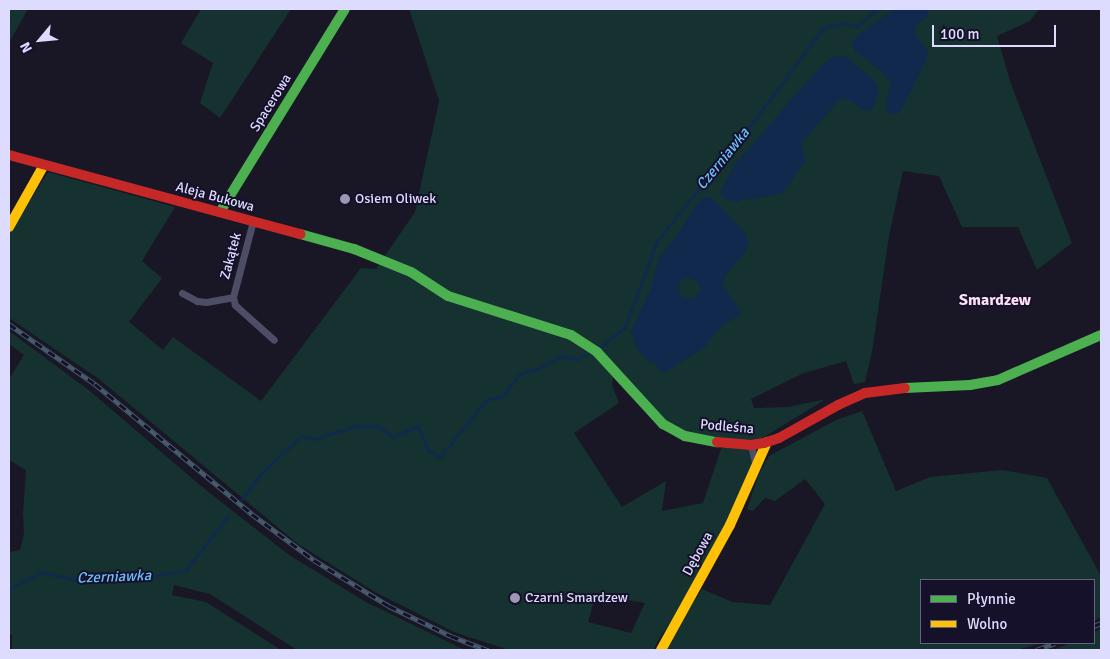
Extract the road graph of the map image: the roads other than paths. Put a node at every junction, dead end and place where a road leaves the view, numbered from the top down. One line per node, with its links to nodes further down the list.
1 (345, 9): 4 (street, Spacerowa)
2 (9, 155): 3 (street, Aleja Bukowa)
3 (44, 165): 4 (street, Aleja Bukowa); 6 (street)
4 (220, 212): 5 (street, Aleja Bukowa)
5 (253, 221): 7 (street, Aleja Bukowa); 9 (street, Zakątek)
6 (9, 227)
7 (411, 272): 13 (street, Podleśna)
8 (182, 293): 9 (street, Zakątek)
9 (233, 298): 11 (street, Zakątek)
10 (1101, 335): 12 (street, Podleśna)
11 (274, 340)
12 (767, 442): 13 (street, Podleśna); 14 (street, Dębowa)
13 (751, 445): 14 (street)
14 (756, 470): 15 (street, Dębowa)
15 (661, 650)

